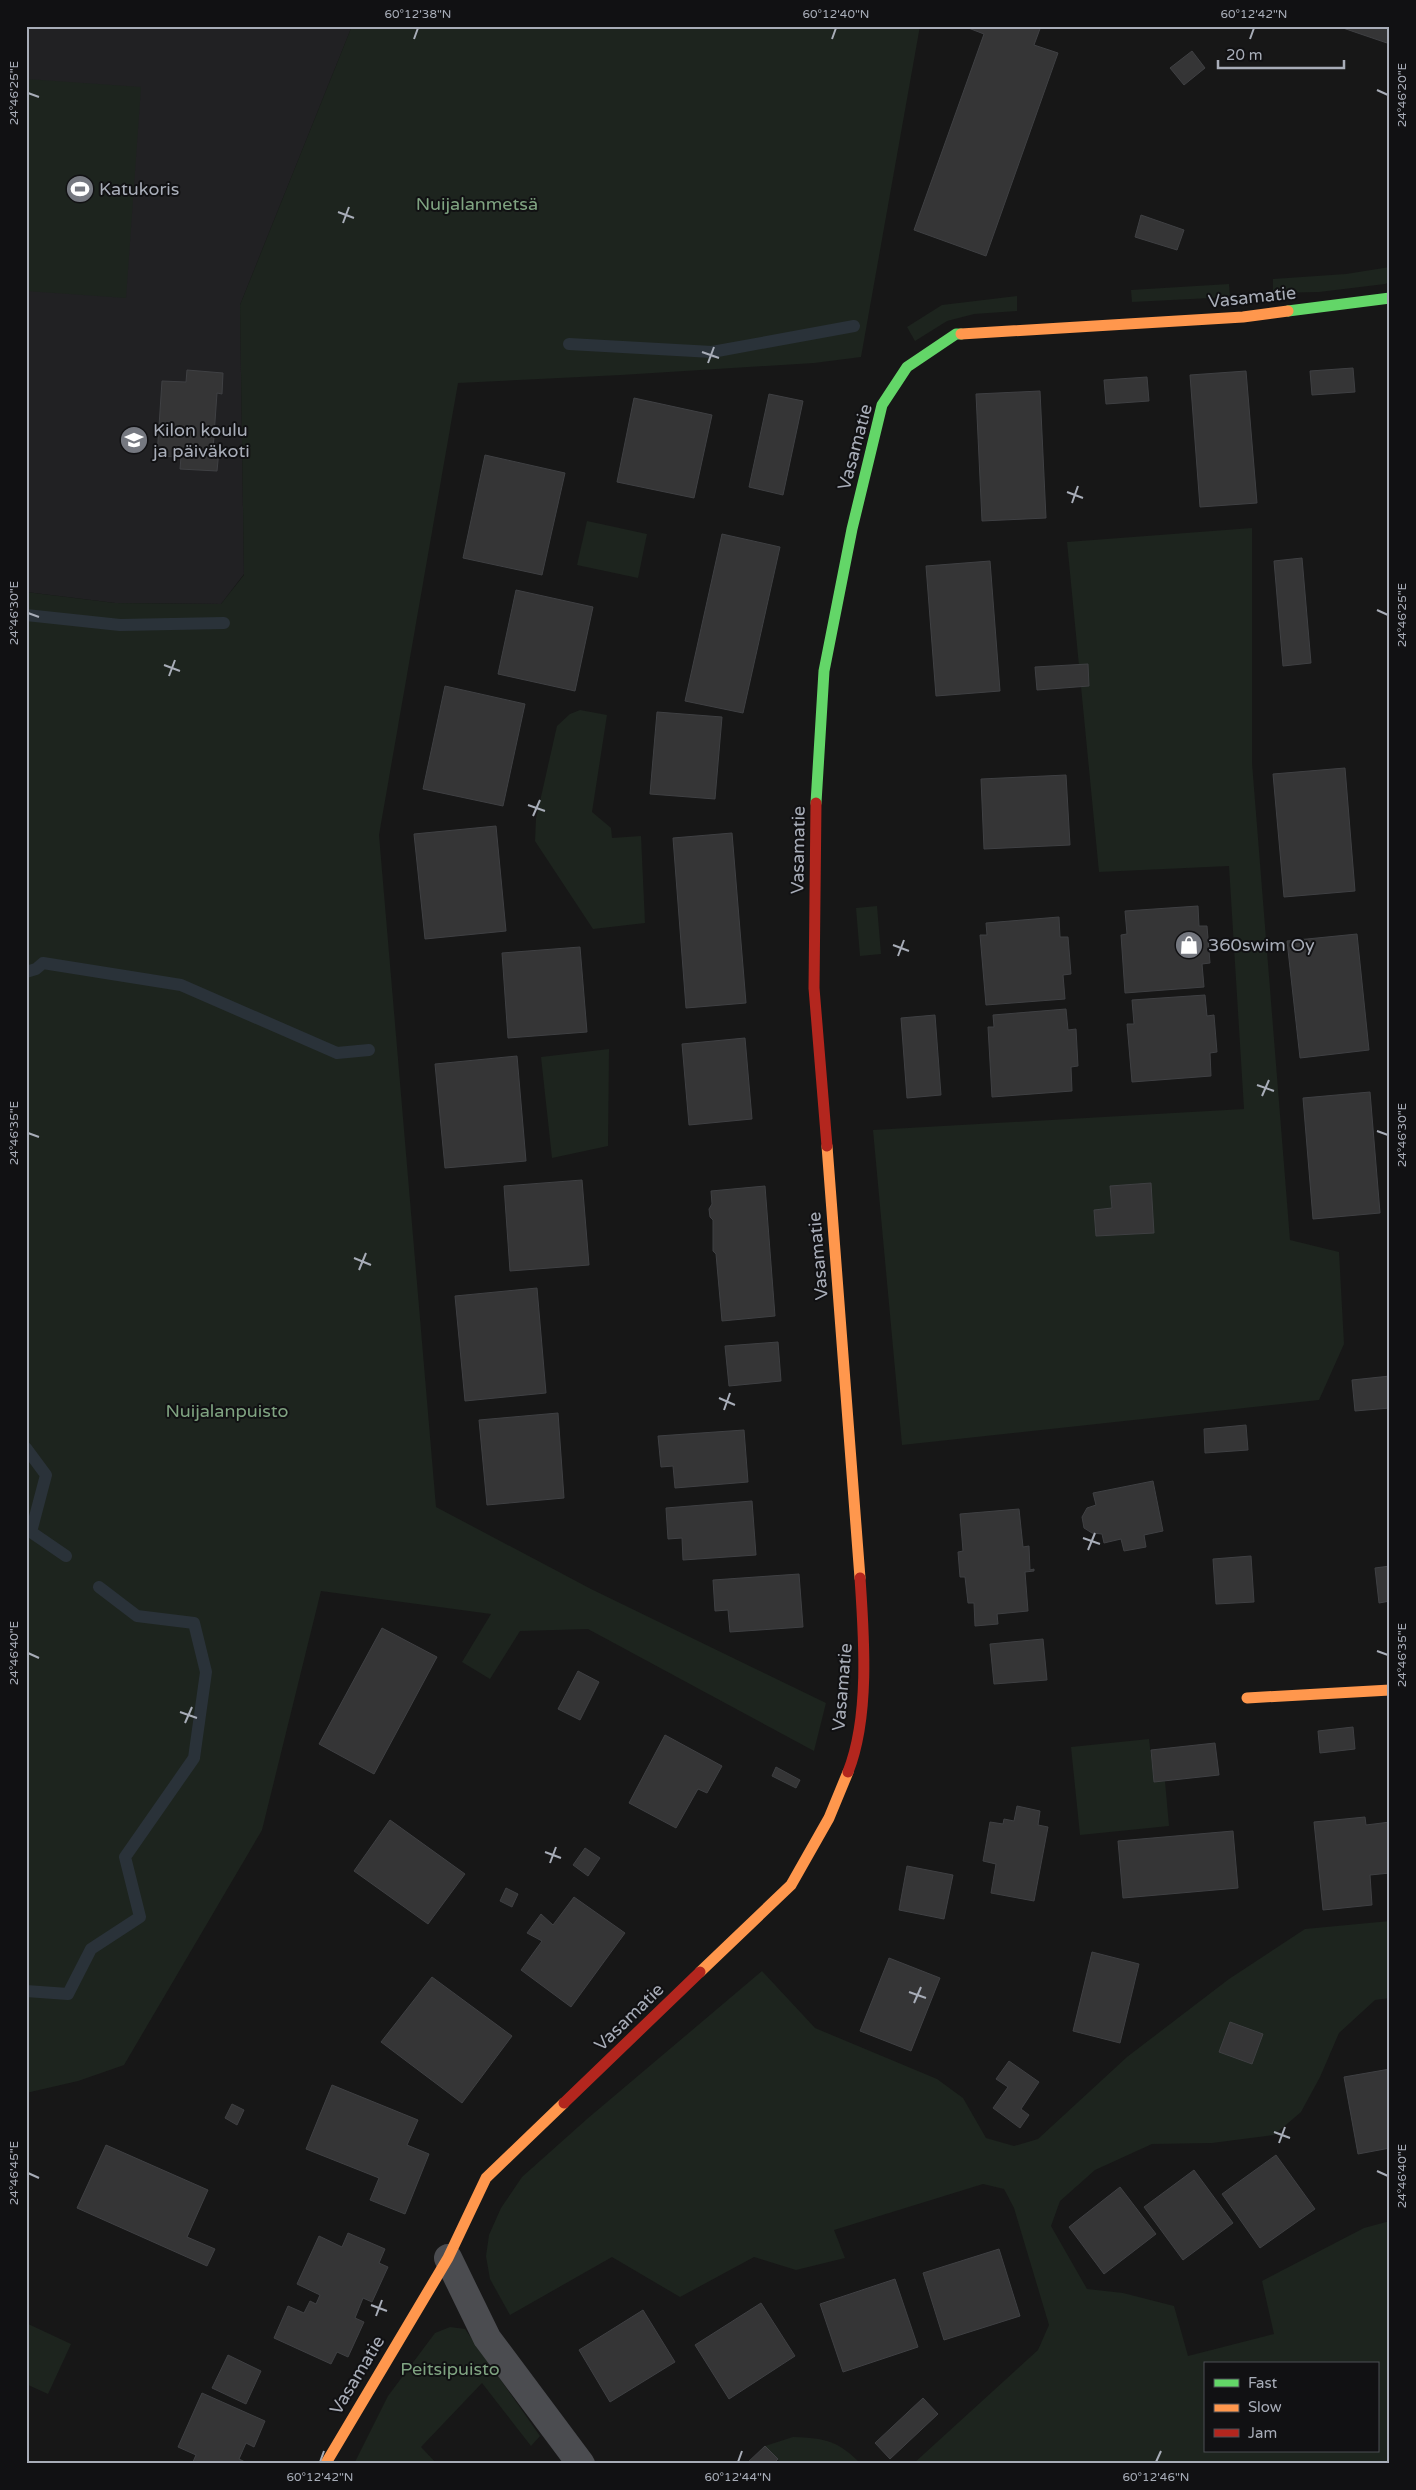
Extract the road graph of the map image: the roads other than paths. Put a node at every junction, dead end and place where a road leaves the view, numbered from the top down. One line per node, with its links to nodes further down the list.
1 (1390, 298): 4 (street, Vasamatie)
2 (1390, 1690): 3 (street)
3 (1247, 1698)
4 (448, 2258): 5 (street, Vasamatie); 6 (street)
5 (326, 2463)
6 (581, 2464)

